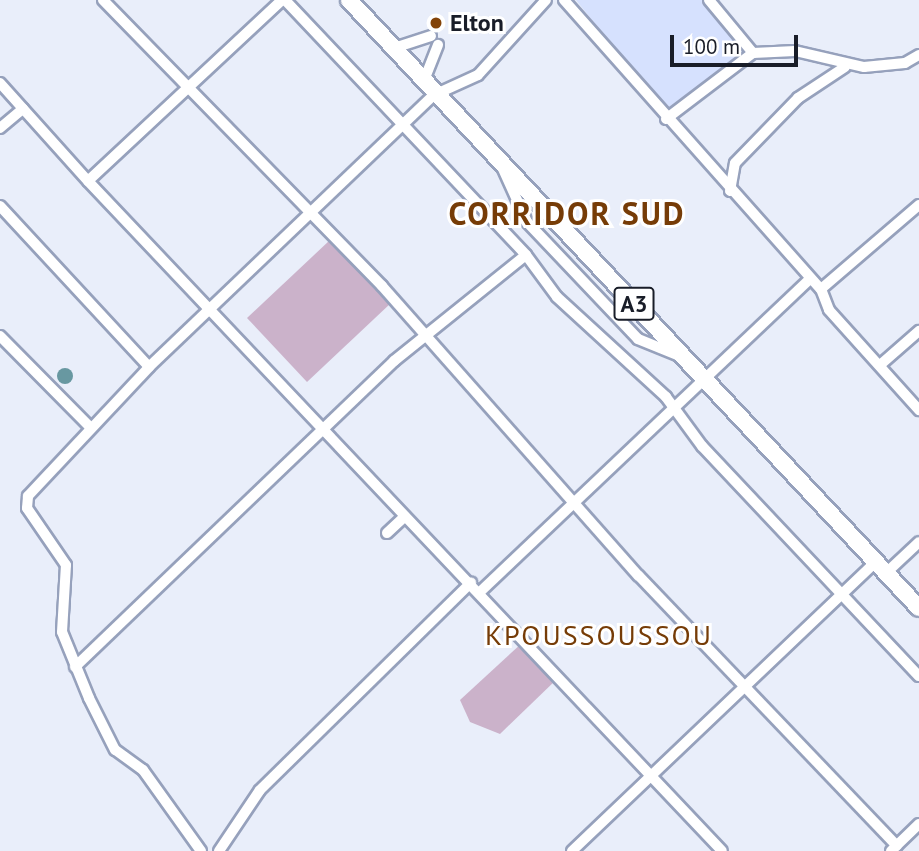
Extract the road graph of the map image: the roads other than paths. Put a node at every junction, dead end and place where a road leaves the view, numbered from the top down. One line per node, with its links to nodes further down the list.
1 (103, 0): 13 (street)
2 (284, 0): 13 (street); 16 (street)
3 (349, 0): 7 (highway, A3)
4 (546, 0): 12 (street)
5 (564, 0): 15 (street)
6 (709, 0): 8 (street)
7 (391, 49): 12 (highway, A3); 12 (street)
8 (753, 53): 10 (street); 15 (street)
9 (919, 55): 10 (street)
10 (845, 67): 19 (street)
11 (0, 83): 14 (street)
12 (428, 89): 16 (street); 33 (highway, A3)
13 (187, 90): 18 (street); 22 (street)
14 (23, 108): 17 (street); 18 (street)
15 (666, 119): 19 (street)
16 (404, 126): 22 (street); 24 (street)
17 (0, 128)
18 (88, 181): 27 (street)
19 (730, 191): 25 (street)
20 (0, 206): 32 (street)
21 (915, 209): 23 (street); 26 (street)
22 (312, 214): 27 (street); 30 (street)
23 (919, 223)
24 (526, 255): 30 (street); 34 (street)
25 (810, 279): 26 (street); 33 (street)
26 (821, 289): 31 (street)
27 (212, 312): 32 (street); 37 (street)
28 (919, 331): 31 (street)
29 (0, 336): 36 (street)
30 (426, 340): 37 (street); 38 (street)
31 (880, 365): 35 (street)
32 (149, 367): 36 (street)
33 (708, 381): 34 (street); 42 (highway, A3)
34 (671, 409): 38 (street); 45 (street)
35 (919, 410)
36 (91, 428): 47 (street)
37 (326, 431): 39 (street); 47 (street)
38 (574, 503): 44 (street); 49 (street)
39 (403, 518): 40 (street); 43 (street)
40 (387, 533)
41 (919, 542): 42 (street)
42 (881, 567): 45 (street); 46 (highway, A3)
43 (471, 583): 44 (street); 54 (street)
44 (480, 592): 50 (street)
45 (845, 592): 48 (street); 49 (street)
46 (919, 608)
47 (75, 667): 53 (street)
48 (919, 676)
49 (746, 691): 50 (street); 52 (street)
50 (653, 775): 55 (street); 56 (street)
51 (919, 824): 52 (street)
52 (894, 848)
53 (201, 851)
54 (219, 851)
55 (572, 851)
56 (722, 851)

